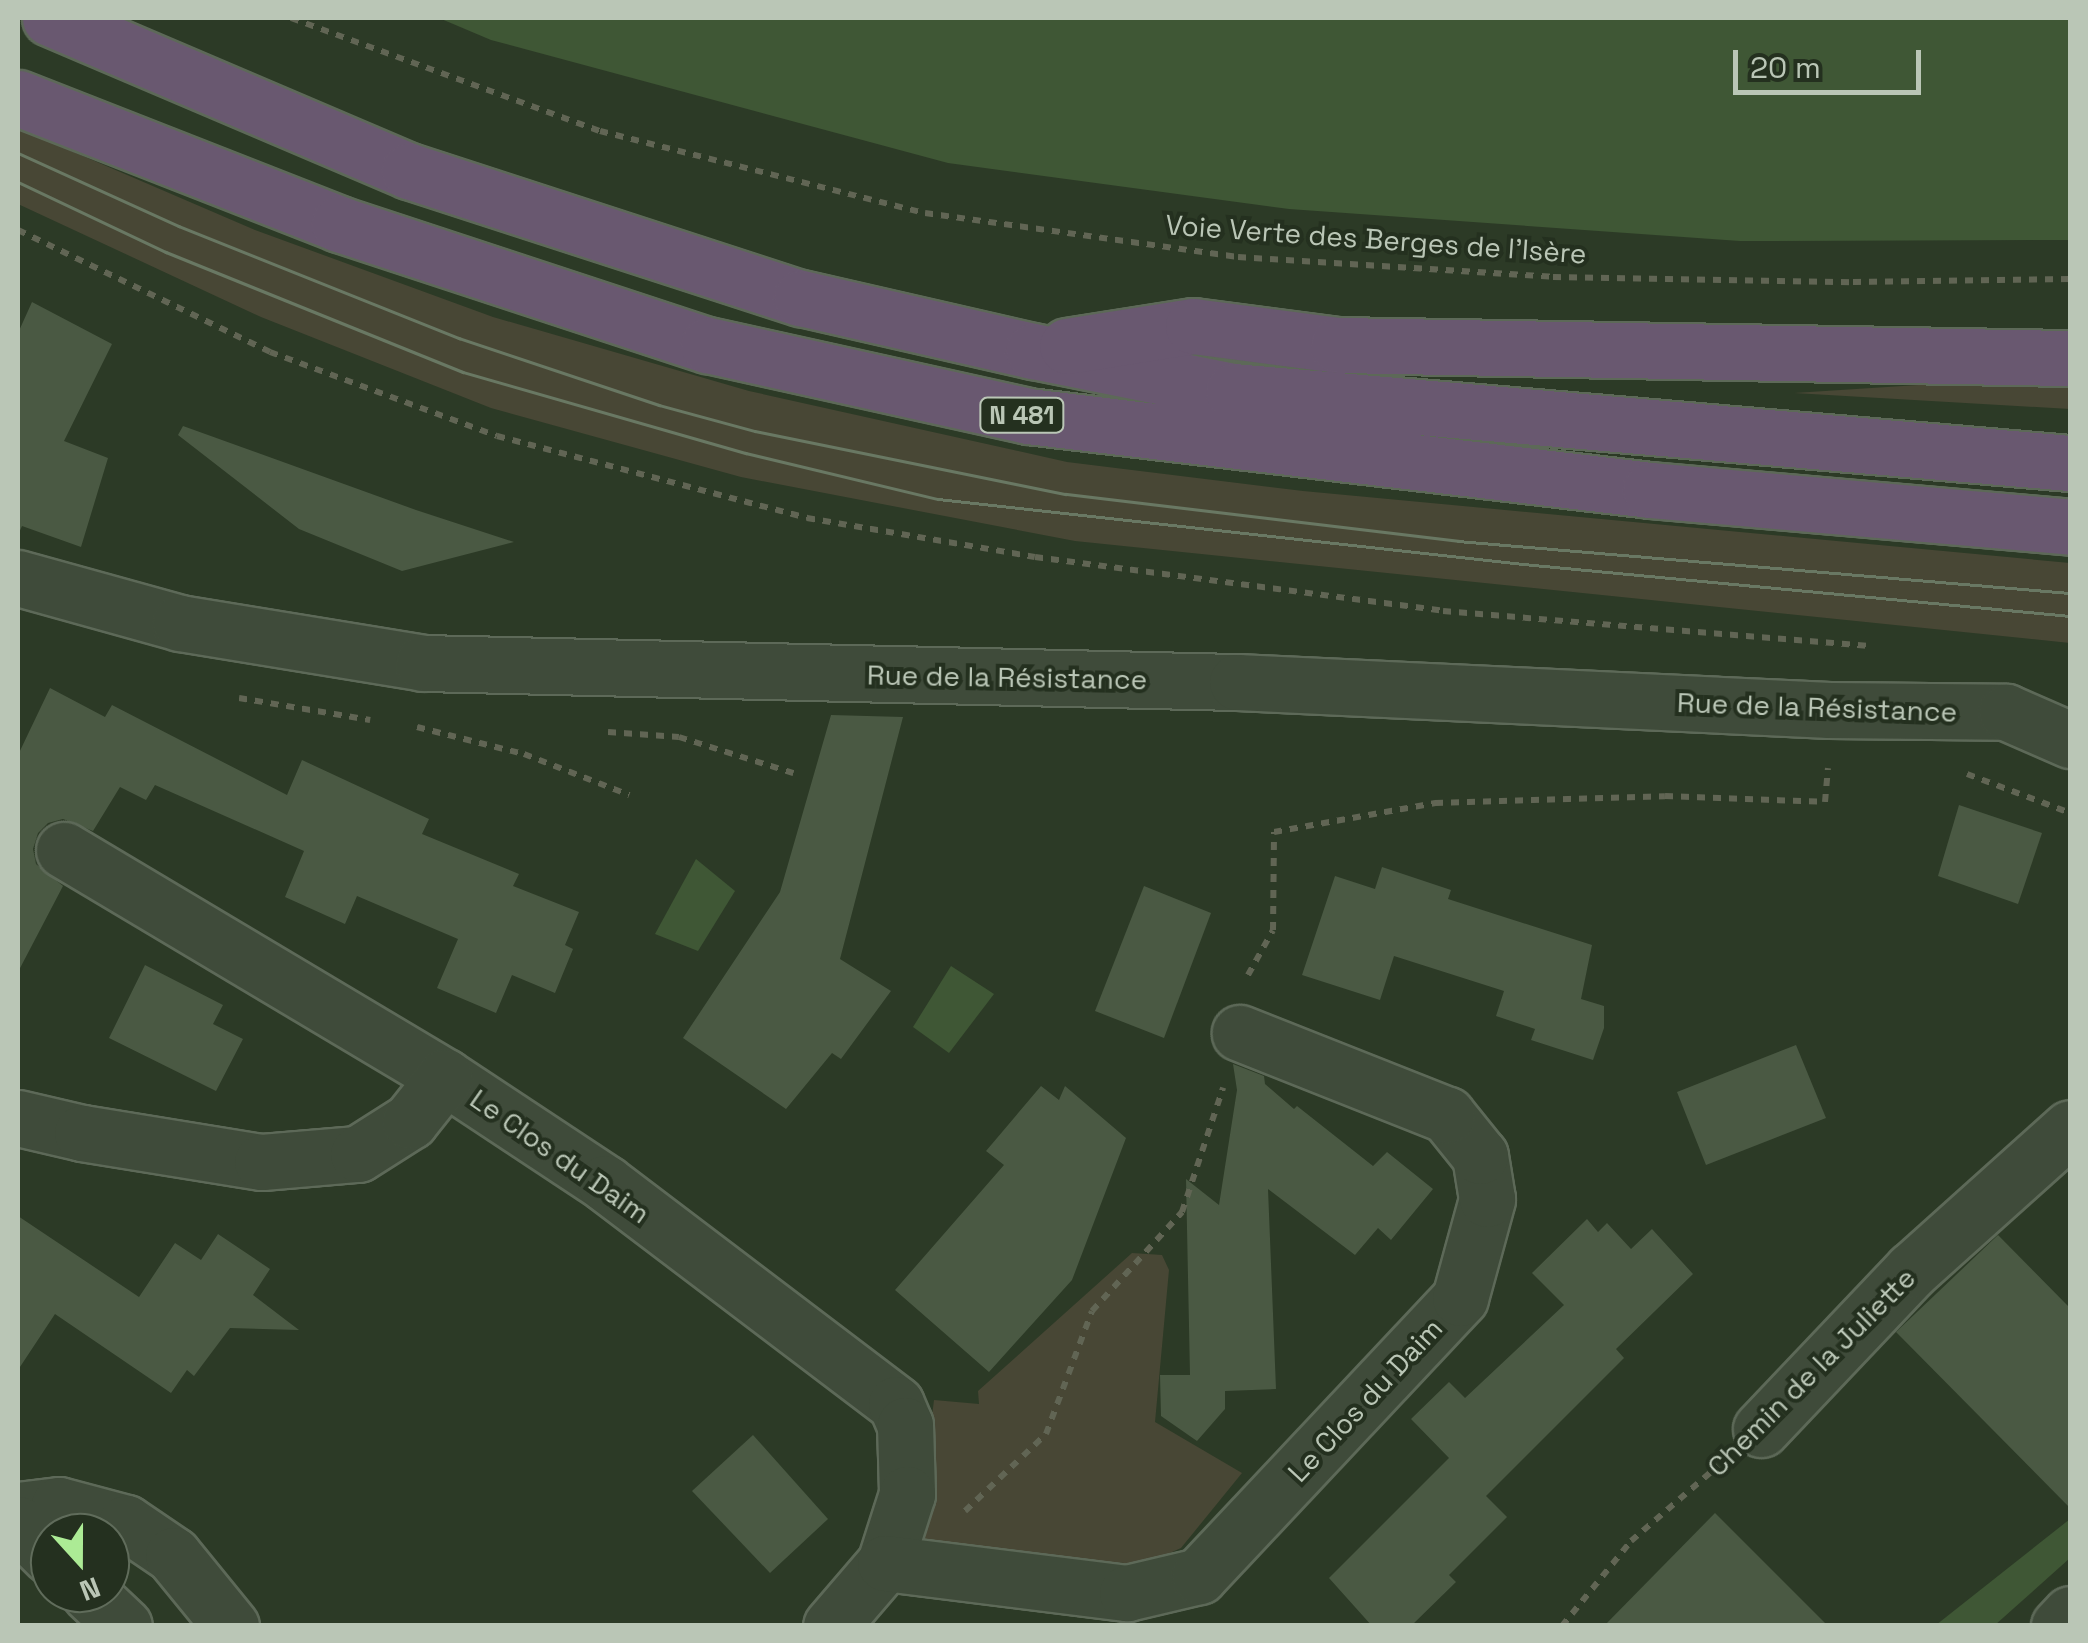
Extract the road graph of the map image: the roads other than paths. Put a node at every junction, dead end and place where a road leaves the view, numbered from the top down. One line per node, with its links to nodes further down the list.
1 (50, 18): 3 (highway, N 481)
2 (18, 98): 6 (highway, N 481)
3 (1033, 352): 4 (highway); 5 (highway, N 481)
4 (2070, 358)
5 (2070, 463)
6 (2070, 527)
7 (18, 578): 8 (street, Rue de la Résistance)
8 (2070, 740)
9 (64, 850): 11 (street, Le Clos du Daim)
10 (1240, 1033): 16 (street, Le Clos du Daim)
11 (445, 1077): 12 (street); 16 (street, Le Clos du Daim)
12 (18, 1118)
13 (2070, 1128): 14 (street, Chemin de la Juliette)
14 (1761, 1429)
15 (18, 1510): 18 (street)
16 (885, 1563): 19 (street, Le Clos du Daim)
17 (2070, 1614): 20 (street)
18 (230, 1626)
19 (831, 1626)
20 (2059, 1626)

